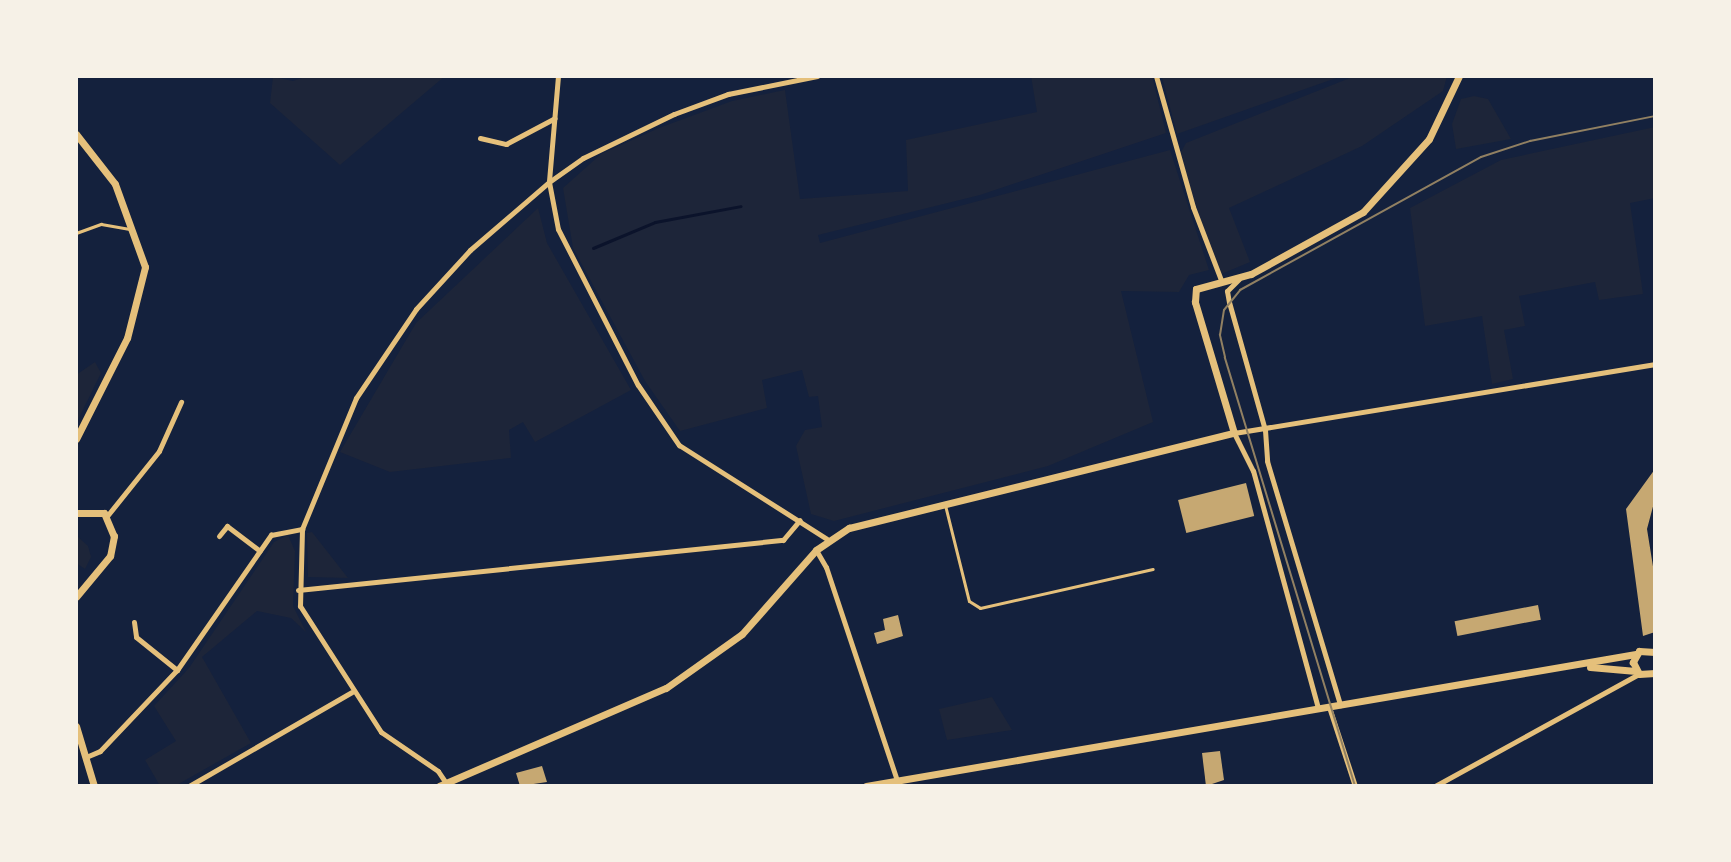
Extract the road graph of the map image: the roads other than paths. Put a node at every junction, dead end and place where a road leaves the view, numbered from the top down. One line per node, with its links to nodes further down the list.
1 (558, 76): 5 (street)
2 (817, 76): 8 (street)
3 (1156, 76): 12 (street)
4 (1459, 76): 11 (street)
5 (556, 117): 7 (street); 8 (street)
6 (76, 134): 9 (street)
7 (480, 138)
8 (549, 182): 21 (street); 22 (street)
9 (134, 228): 10 (lane); 17 (street)
10 (76, 233)
11 (1240, 278): 12 (street); 15 (street)
12 (1221, 280): 16 (street)
13 (1655, 364): 15 (street)
14 (181, 402): 20 (street)
15 (1265, 430): 16 (street); 38 (street)
16 (1234, 433): 18 (street); 40 (street)
17 (76, 439)
18 (945, 505): 24 (street); 27 (lane)
19 (76, 513): 20 (street)
20 (107, 516): 29 (street)
21 (800, 520): 24 (street); 28 (street)
22 (302, 529): 26 (street); 28 (street)
23 (219, 536): 26 (street)
24 (827, 539): 25 (street)
25 (816, 550): 43 (street); 45 (street)
26 (260, 551): 34 (street)
27 (1153, 569)
28 (298, 590): 37 (street)
29 (76, 597)
30 (134, 622): 34 (street)
31 (1655, 652): 32 (street)
32 (1636, 654): 33 (street); 35 (street)
33 (1572, 668): 35 (street); 38 (street)
34 (177, 670): 42 (street)
35 (1637, 672): 36 (street); 44 (street)
36 (1654, 675)
37 (352, 692): 45 (street); 48 (street)
38 (1340, 705): 39 (street)
39 (1329, 707): 40 (street); 50 (street)
40 (1318, 709): 43 (street)
41 (76, 726): 42 (street)
42 (86, 757): 47 (street)
43 (897, 780): 46 (street)
44 (1446, 783): 51 (street)
45 (442, 784)
46 (876, 785): 49 (street)
47 (94, 786)
48 (189, 786)
49 (866, 786)
50 (1355, 786)
51 (1435, 786)

